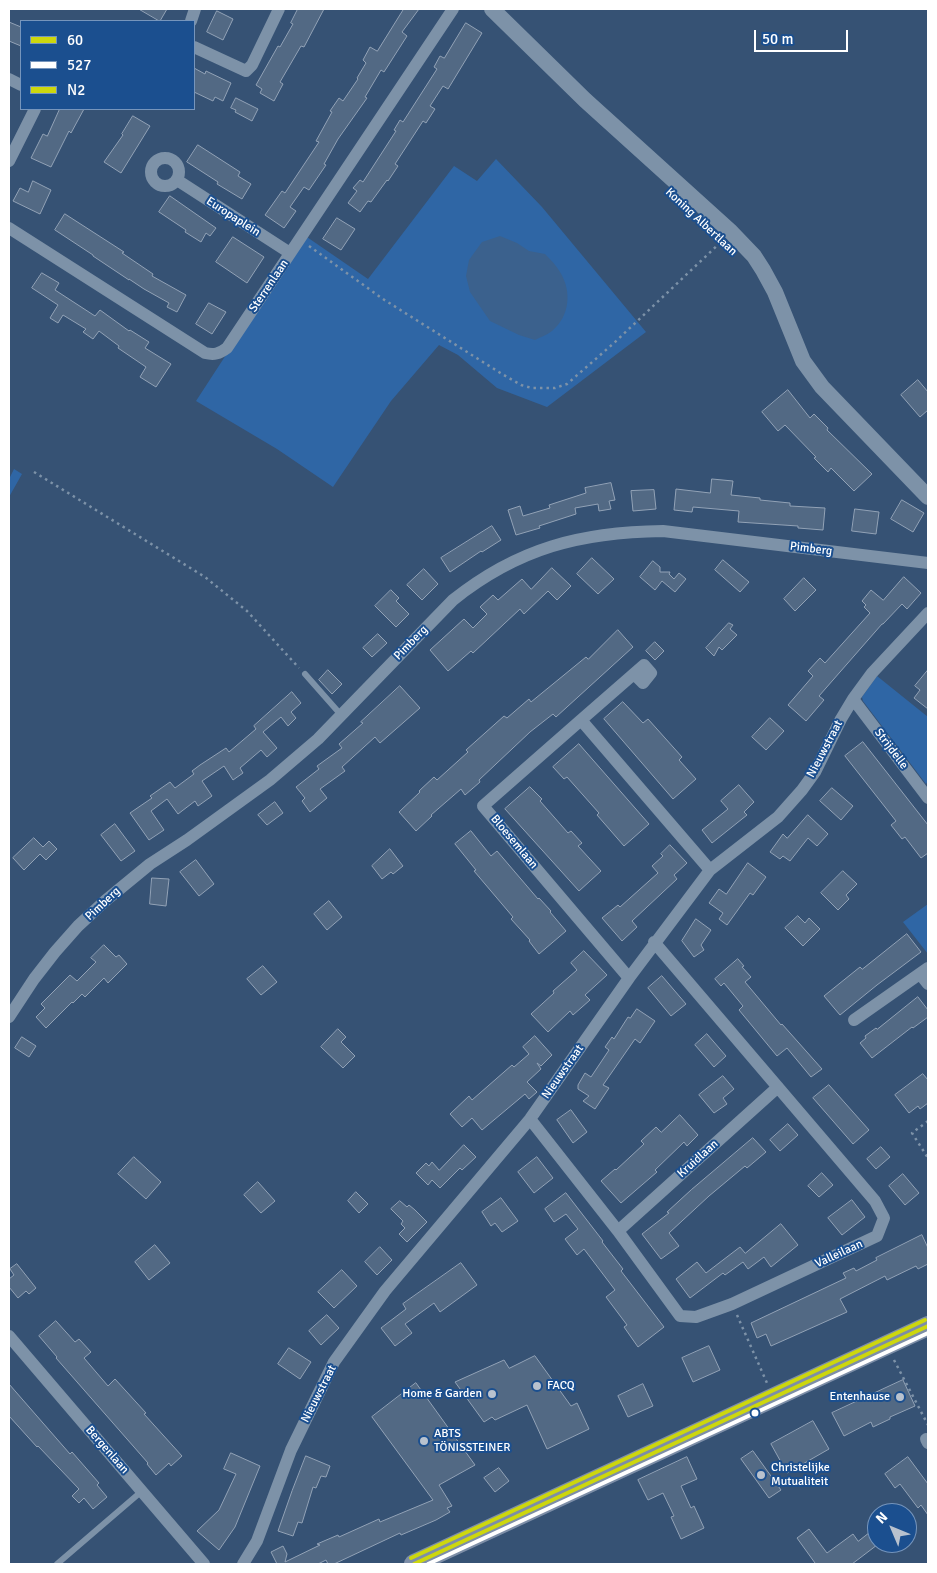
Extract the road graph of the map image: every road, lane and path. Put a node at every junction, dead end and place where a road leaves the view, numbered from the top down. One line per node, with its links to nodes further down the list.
1 (279, 9): 4 (street)
2 (453, 9): 9 (street, Sterrenlaan)
3 (492, 9): 13 (street, Koning Albertlaan)
4 (195, 46)
5 (34, 110): 6 (street)
6 (9, 161)
7 (176, 180): 11 (street, Europaplein)
8 (9, 228): 11 (street, Sterrenlaan)
9 (299, 239): 10 (path); 11 (street, Sterrenlaan)
10 (723, 240)
11 (290, 253)
12 (34, 472): 16 (path)
13 (928, 497)
14 (928, 563): 19 (street, Pimberg)
15 (928, 613): 18 (street, Nieuwstraat)
16 (305, 674): 19 (lane)
17 (634, 674): 20 (street, Bloesemlaan)
18 (853, 699): 21 (street, Strijdelle); 22 (street, Nieuwstraat)
19 (342, 716): 26 (street, Pimberg)
20 (581, 720): 22 (street); 25 (street, Bloesemlaan)
21 (928, 798)
22 (710, 870): 23 (street, Nieuwstraat)
23 (654, 942): 25 (street, Nieuwstraat); 28 (street, Valleilaan)
24 (926, 975): 27 (street)
25 (629, 978): 29 (street, Nieuwstraat)
26 (9, 1017)
27 (854, 1020)
28 (778, 1086): 32 (street, Kruidlaan); 33 (street, Valleilaan)
29 (530, 1119): 32 (street, Valleilaan); 42 (street, Nieuwstraat)
30 (928, 1121): 31 (path)
31 (928, 1158)
32 (618, 1231): 33 (street, Valleilaan)
33 (732, 1304): 37 (path)
34 (928, 1326): 36 (main road)
35 (9, 1336): 39 (street, Bergenlaan)
36 (887, 1346): 37 (main road); 38 (path)
37 (774, 1398): 43 (main road)
38 (928, 1425)
39 (142, 1491): 40 (lane); 41 (street, Bergenlaan)
40 (57, 1564)
41 (204, 1564)
42 (243, 1564)
43 (414, 1564)

